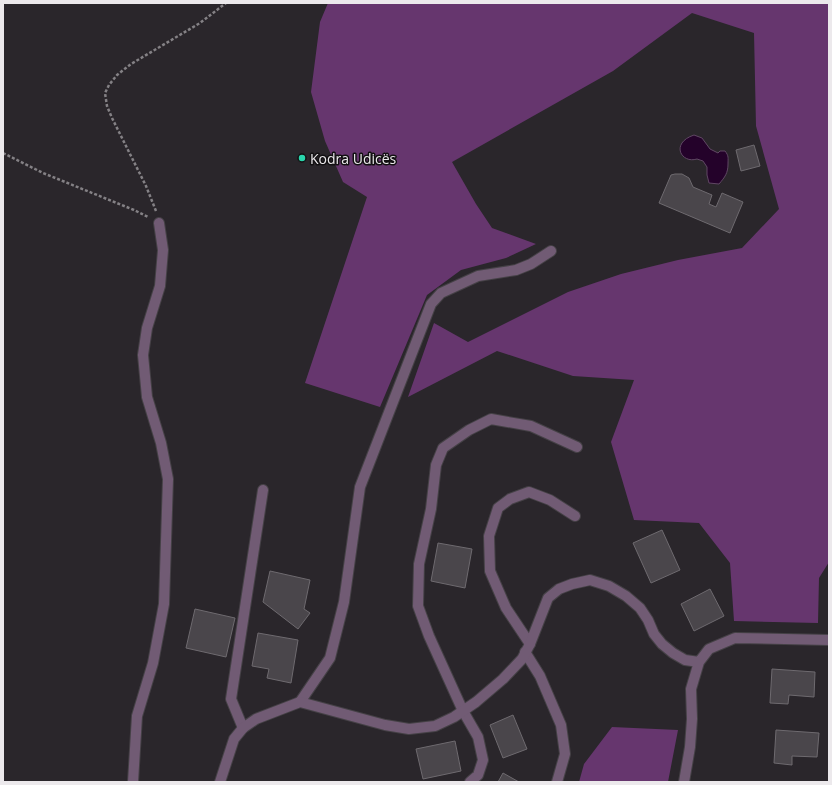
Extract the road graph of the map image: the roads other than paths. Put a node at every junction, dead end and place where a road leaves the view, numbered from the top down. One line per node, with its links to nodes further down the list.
1 (159, 223): 12 (street)
2 (551, 251): 9 (street)
3 (577, 447): 10 (street)
4 (263, 490): 11 (street)
5 (575, 516): 7 (street)
6 (829, 640): 8 (street)
7 (528, 648): 8 (street); 10 (street); 15 (street)
8 (699, 662): 16 (street)
9 (300, 702): 10 (street); 11 (street)
10 (464, 711): 14 (street)
11 (244, 728): 13 (street)
12 (133, 782)
13 (220, 782)
14 (470, 782)
15 (557, 782)
16 (684, 782)

